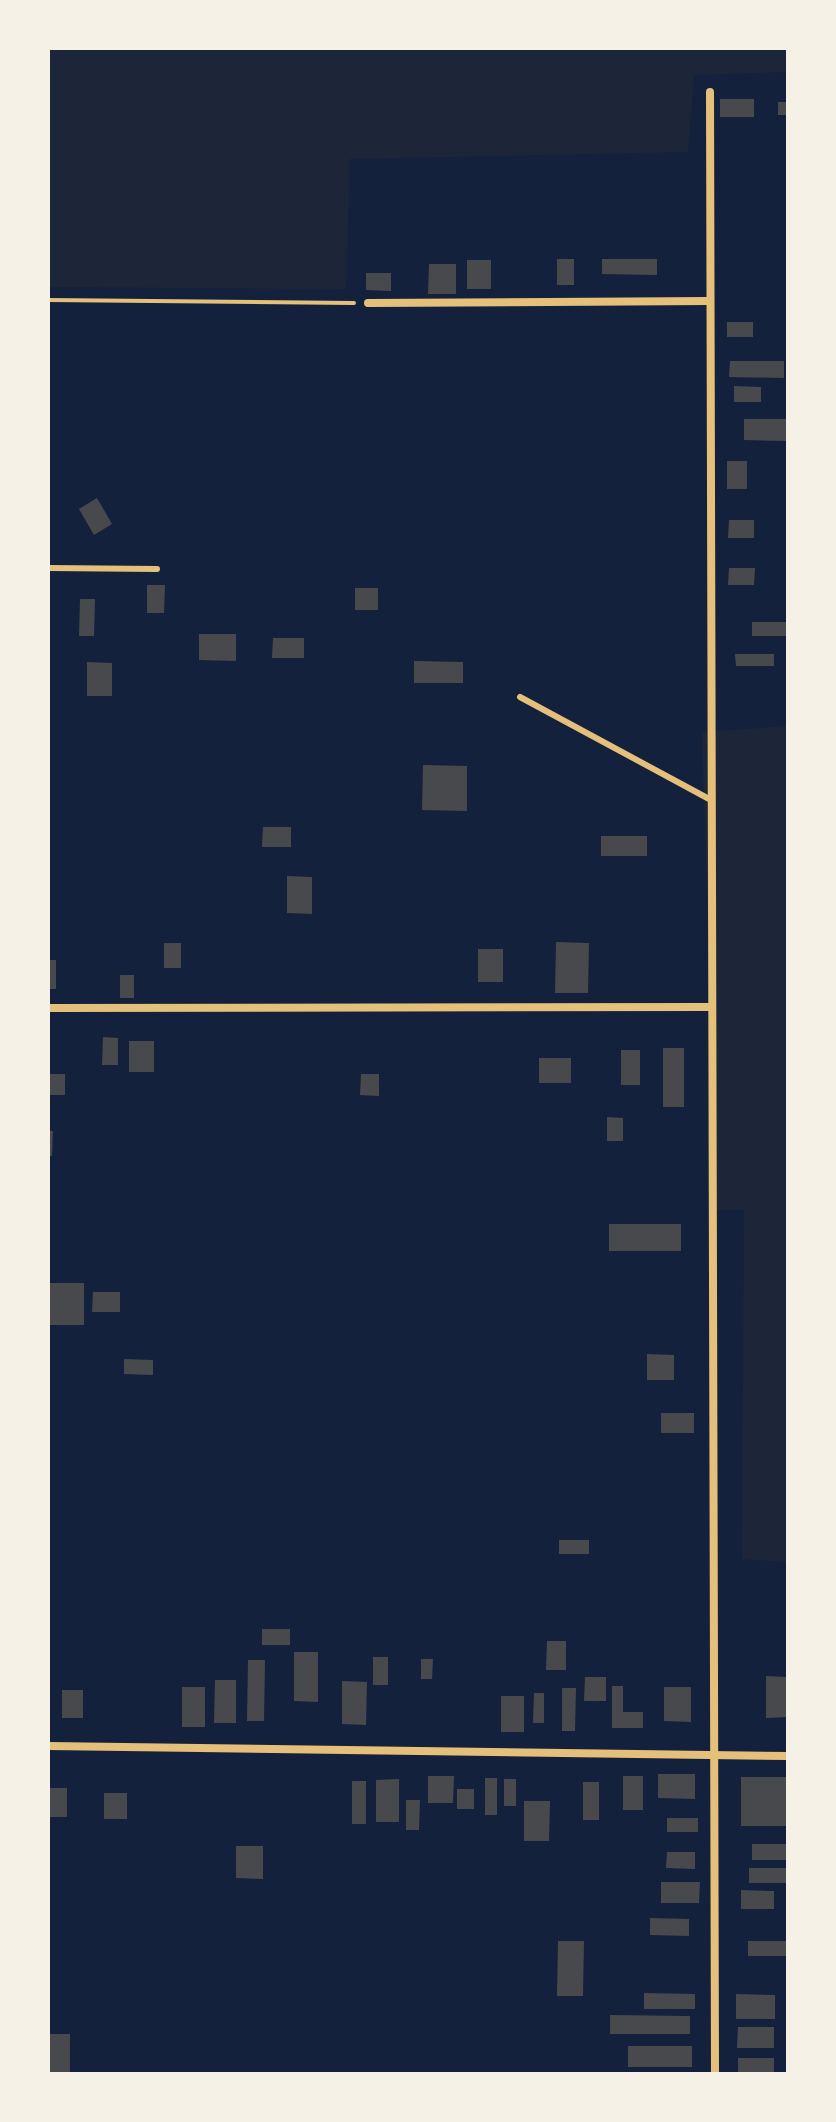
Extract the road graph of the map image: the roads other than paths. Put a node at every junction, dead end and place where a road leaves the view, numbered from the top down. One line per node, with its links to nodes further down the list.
1 (710, 92): 2 (street)
2 (709, 301): 3 (street); 7 (street)
3 (368, 303)
4 (48, 568): 5 (lane)
5 (157, 569)
6 (520, 697): 7 (lane)
7 (711, 800): 8 (street)
8 (712, 1007): 9 (street); 11 (street)
9 (48, 1008)
10 (48, 1746): 11 (street)
11 (715, 1756): 12 (street); 13 (street)
12 (788, 1756)
13 (715, 2074)

